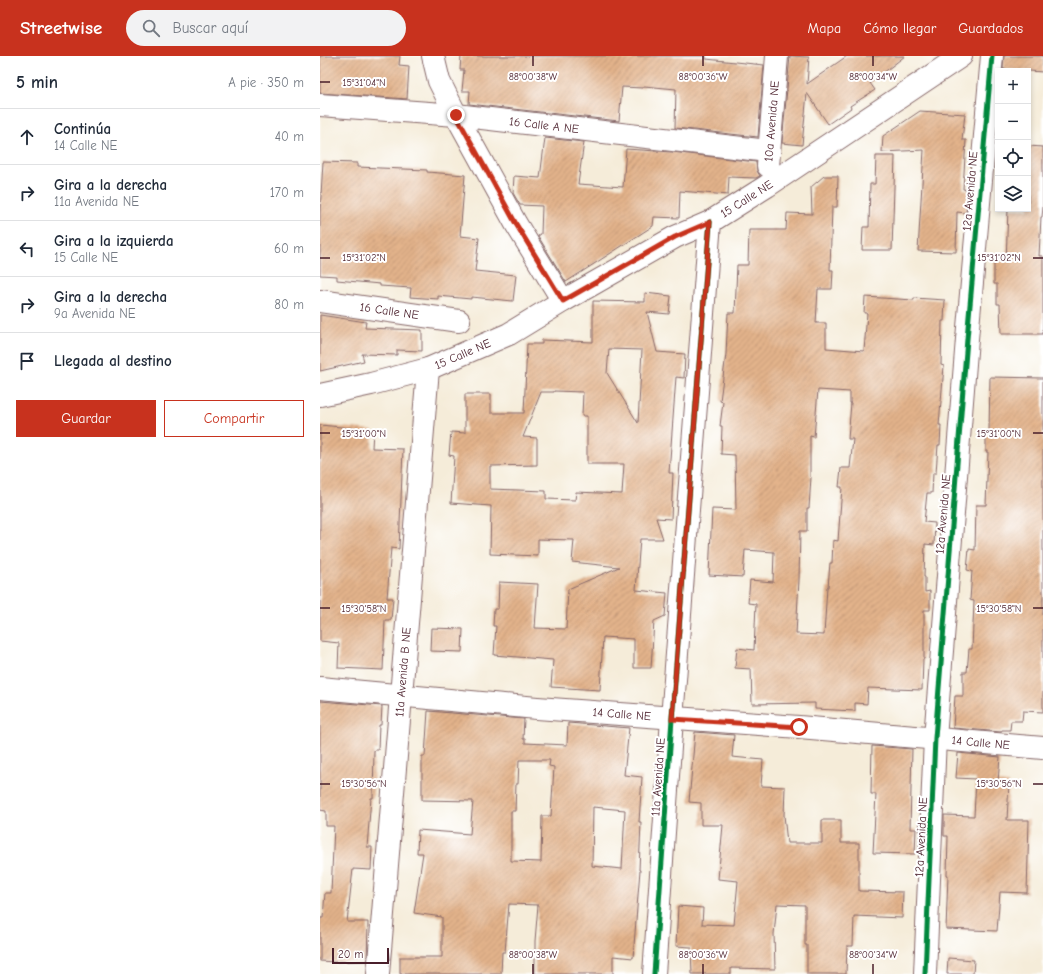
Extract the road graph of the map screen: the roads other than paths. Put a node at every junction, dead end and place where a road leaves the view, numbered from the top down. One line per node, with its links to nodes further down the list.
1 (433, 56): 6 (street)
2 (777, 56): 7 (street, 10a Avenida NE)
3 (961, 56): 8 (street, 15 Calle NE)
4 (992, 56): 18 (street, 12a Avenida NE)
5 (320, 104): 6 (street, 16 Calle A NE)
6 (456, 115): 7 (street, 16 Calle A NE); 11 (street)
7 (768, 151): 8 (street, 10a Avenida NE)
8 (767, 186): 9 (street, 15 Calle NE)
9 (710, 222): 11 (street, 15 Calle NE); 17 (street, 11a Avenida NE)
10 (320, 301): 12 (street, 16 Calle NE)
11 (563, 301): 13 (street, 15 Calle NE)
12 (459, 321)
13 (428, 369): 14 (street, 15 Calle NE); 16 (street, 11a Avenida B NE)
14 (320, 395)
15 (320, 688): 16 (street, 14 Calle NE)
16 (401, 696): 17 (street, 14 Calle NE); 20 (street, 11a Avenida B NE)
17 (672, 719): 18 (street, 14 Calle NE); 21 (street, 11a Avenida NE)
18 (935, 738): 19 (street, 14 Calle NE); 22 (street, 12a Avenida NE)
19 (1043, 748)
20 (378, 974)
21 (654, 974)
22 (925, 974)

